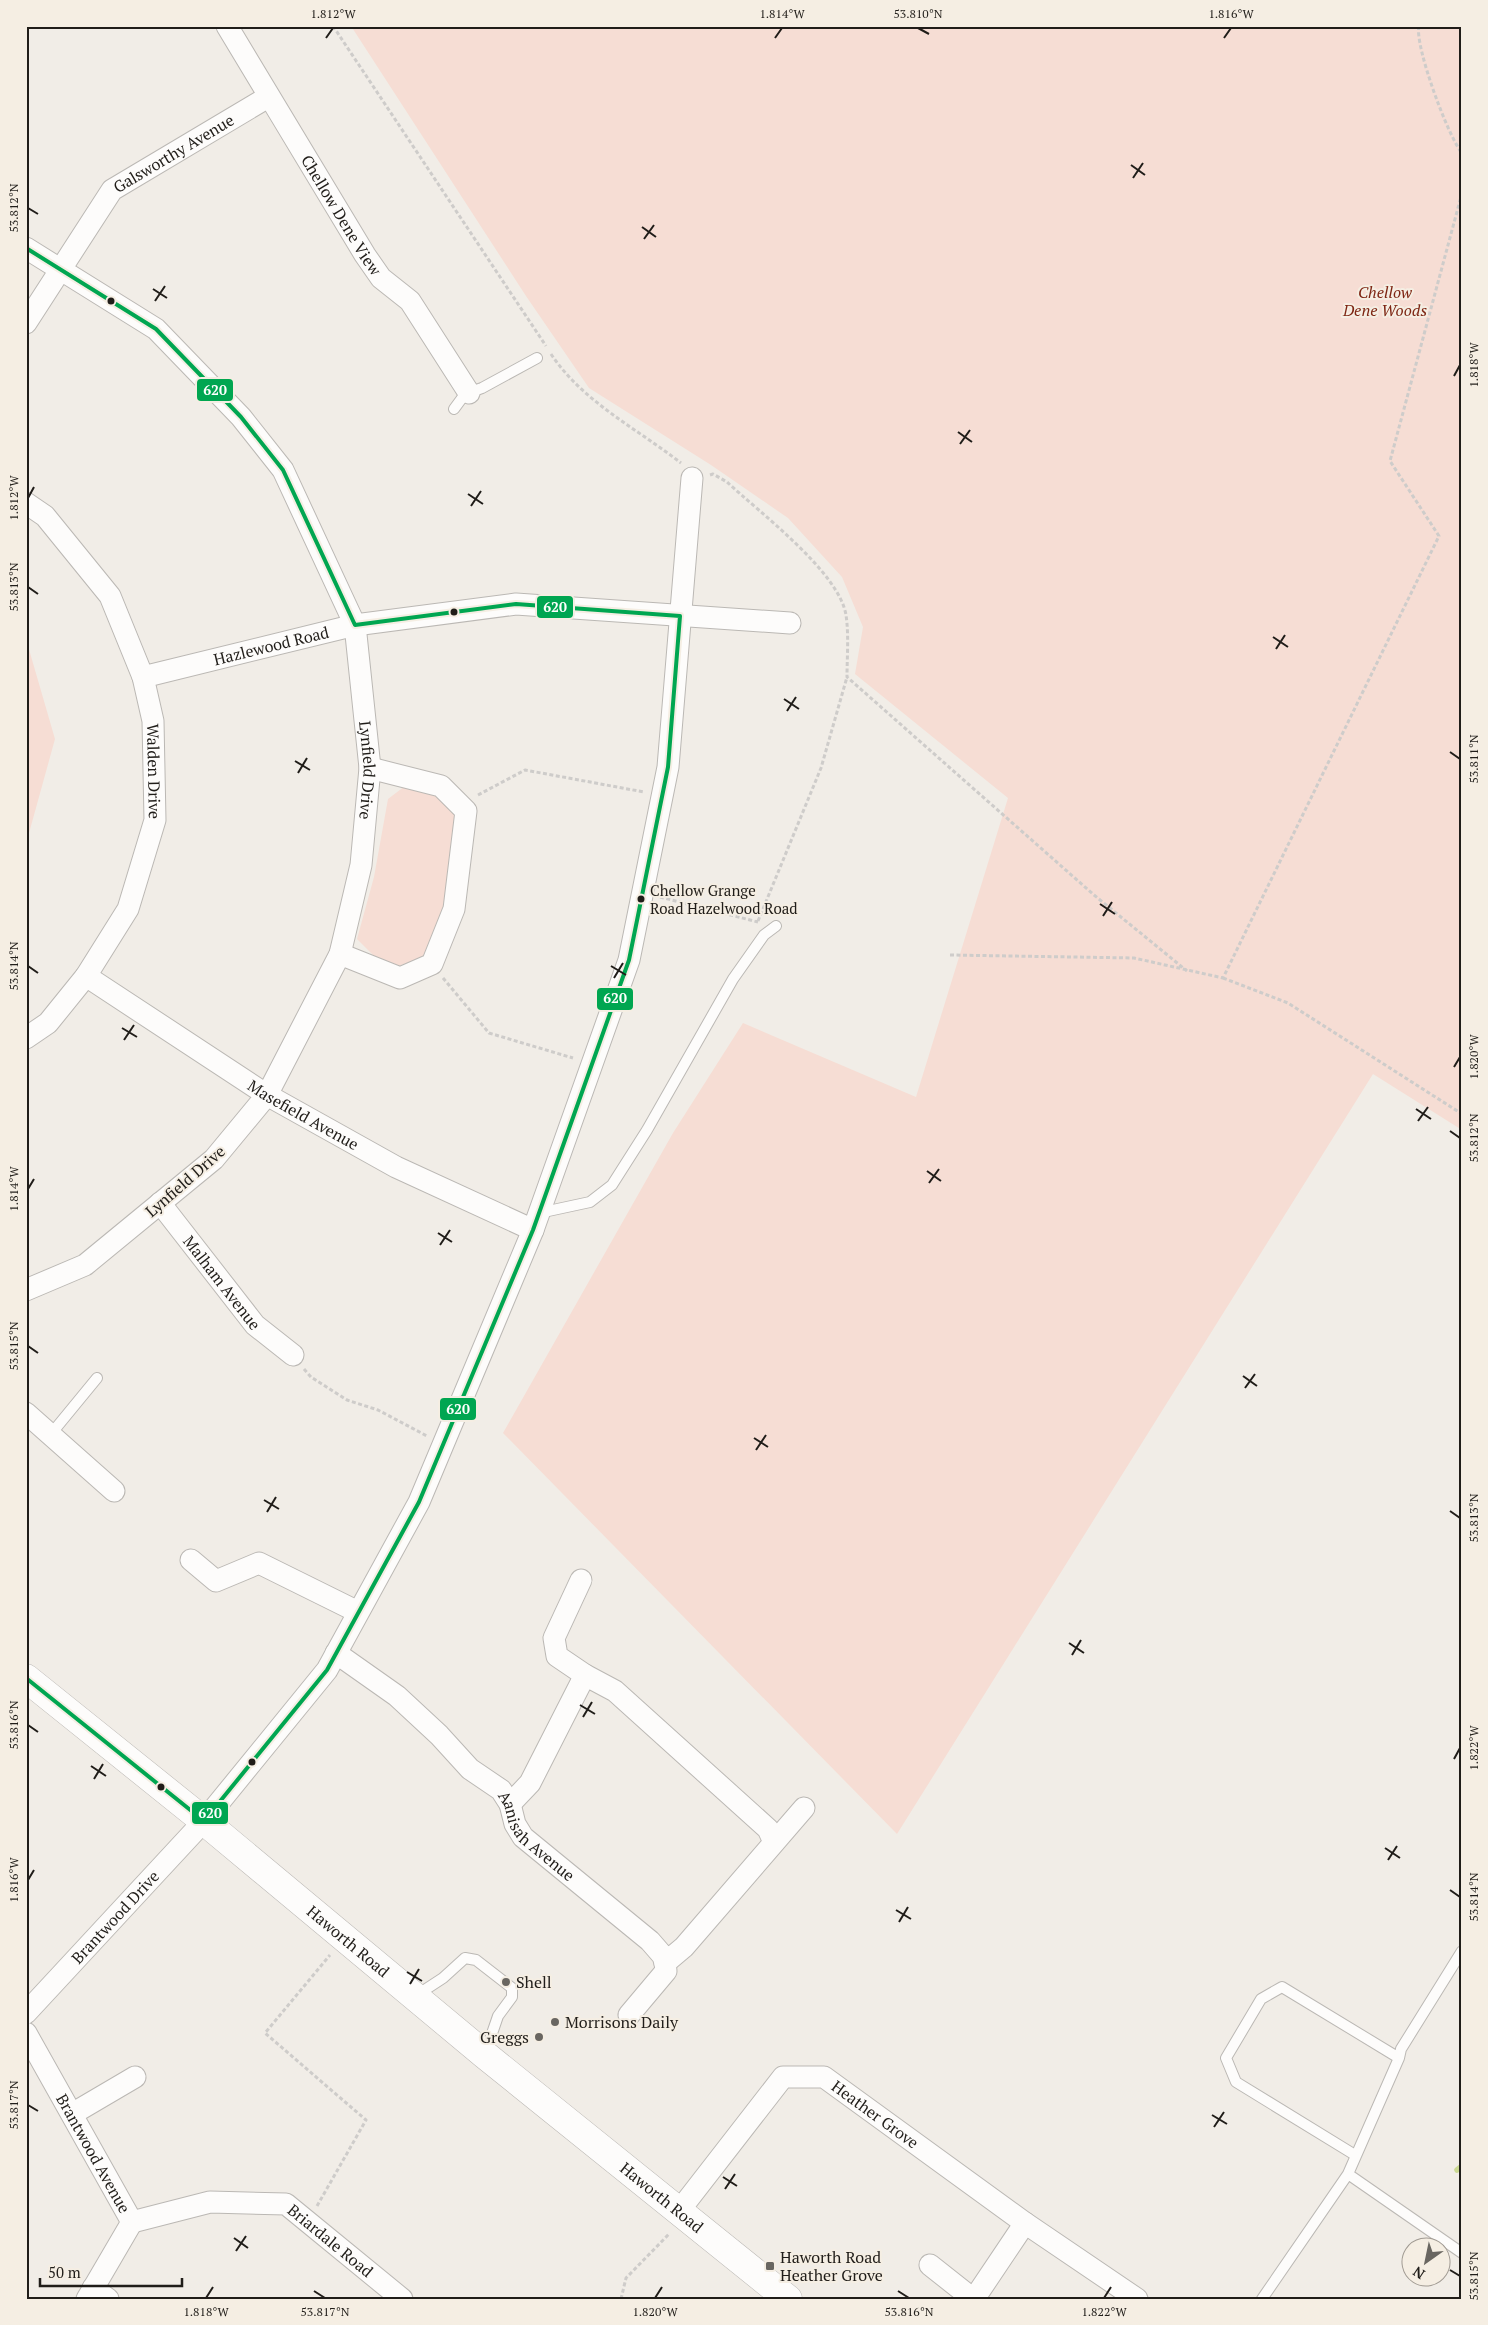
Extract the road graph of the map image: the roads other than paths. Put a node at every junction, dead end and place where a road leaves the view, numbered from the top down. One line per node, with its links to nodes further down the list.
1 (227, 26): 2 (street, Chellow Dene View)
2 (268, 97): 4 (street, Galsworthy Avenue); 7 (street, Chellow Dene View)
3 (26, 248): 4 (street, Lynfield Drive)
4 (60, 268): 5 (street, Galsworthy Avenue); 13 (street, Lynfield Drive)
5 (26, 323)
6 (537, 358): 7 (lane)
7 (469, 392): 8 (lane)
8 (454, 409)
9 (692, 478): 11 (street, Brantwood Drive)
10 (26, 502): 14 (street, Walden Drive)
11 (680, 616): 12 (street, Hazlewood Road); 13 (street, Hazlewood Road); 22 (street, Brantwood Drive)
12 (790, 623)
13 (355, 625): 14 (street, Hazlewood Road); 15 (street, Lynfield Drive)
14 (143, 677): 18 (street, Walden Drive)
15 (370, 768): 17 (street, Lynfield Drive); 17 (street)
16 (776, 926): 22 (lane)
17 (340, 954): 20 (street, Lynfield Drive)
18 (86, 976): 19 (street, Walden Drive); 20 (street, Masefield Avenue)
19 (26, 1038)
20 (267, 1095): 21 (street, Lynfield Drive); 22 (street, Masefield Avenue)
21 (160, 1203): 23 (street, Lynfield Drive); 24 (street, Malham Avenue)
22 (536, 1221): 31 (street, Brantwood Drive)
23 (26, 1290)
24 (292, 1355)
25 (97, 1378): 27 (lane)
26 (26, 1413): 27 (street)
27 (50, 1434): 28 (street)
28 (114, 1491)
29 (191, 1560): 31 (street)
30 (581, 1580): 33 (street)
31 (358, 1612): 32 (street, Brantwood Drive)
32 (336, 1653): 35 (street, Aanisah Avenue); 37 (street, Brantwood Drive)
33 (585, 1675): 35 (street); 38 (street)
34 (26, 1678): 37 (main road, Haworth Road)
35 (510, 1804): 40 (street, Aanisah Avenue)
36 (804, 1808): 38 (street)
37 (204, 1821): 41 (main road, Haworth Road); 42 (street, Brantwood Drive)
38 (774, 1842): 40 (street)
39 (1462, 1950): 46 (lane)
40 (665, 1963): 43 (street)
41 (414, 1997): 45 (main road, Haworth Road); 45 (lane)
42 (26, 2014)
43 (629, 2014)
44 (26, 2033): 48 (street, Brantwood Avenue)
45 (485, 2055): 51 (main road, Haworth Road)
46 (1399, 2058): 49 (lane); 49 (lane)
47 (135, 2076): 48 (street)
48 (72, 2114): 52 (street, Brantwood Avenue)
49 (1355, 2155): 50 (lane)
50 (1348, 2174): 54 (lane); 61 (lane)
51 (682, 2214): 53 (street, Heather Grove); 58 (main road, Haworth Road)
52 (132, 2222): 56 (street, Brantwood Avenue); 57 (street, Briardale Road)
53 (1025, 2223): 59 (street); 60 (street, Heather Grove)
54 (1462, 2253)
55 (930, 2265): 59 (street)
56 (96, 2295)
57 (402, 2299)
58 (788, 2299)
59 (973, 2299)
60 (1137, 2299)
61 (1262, 2299)

